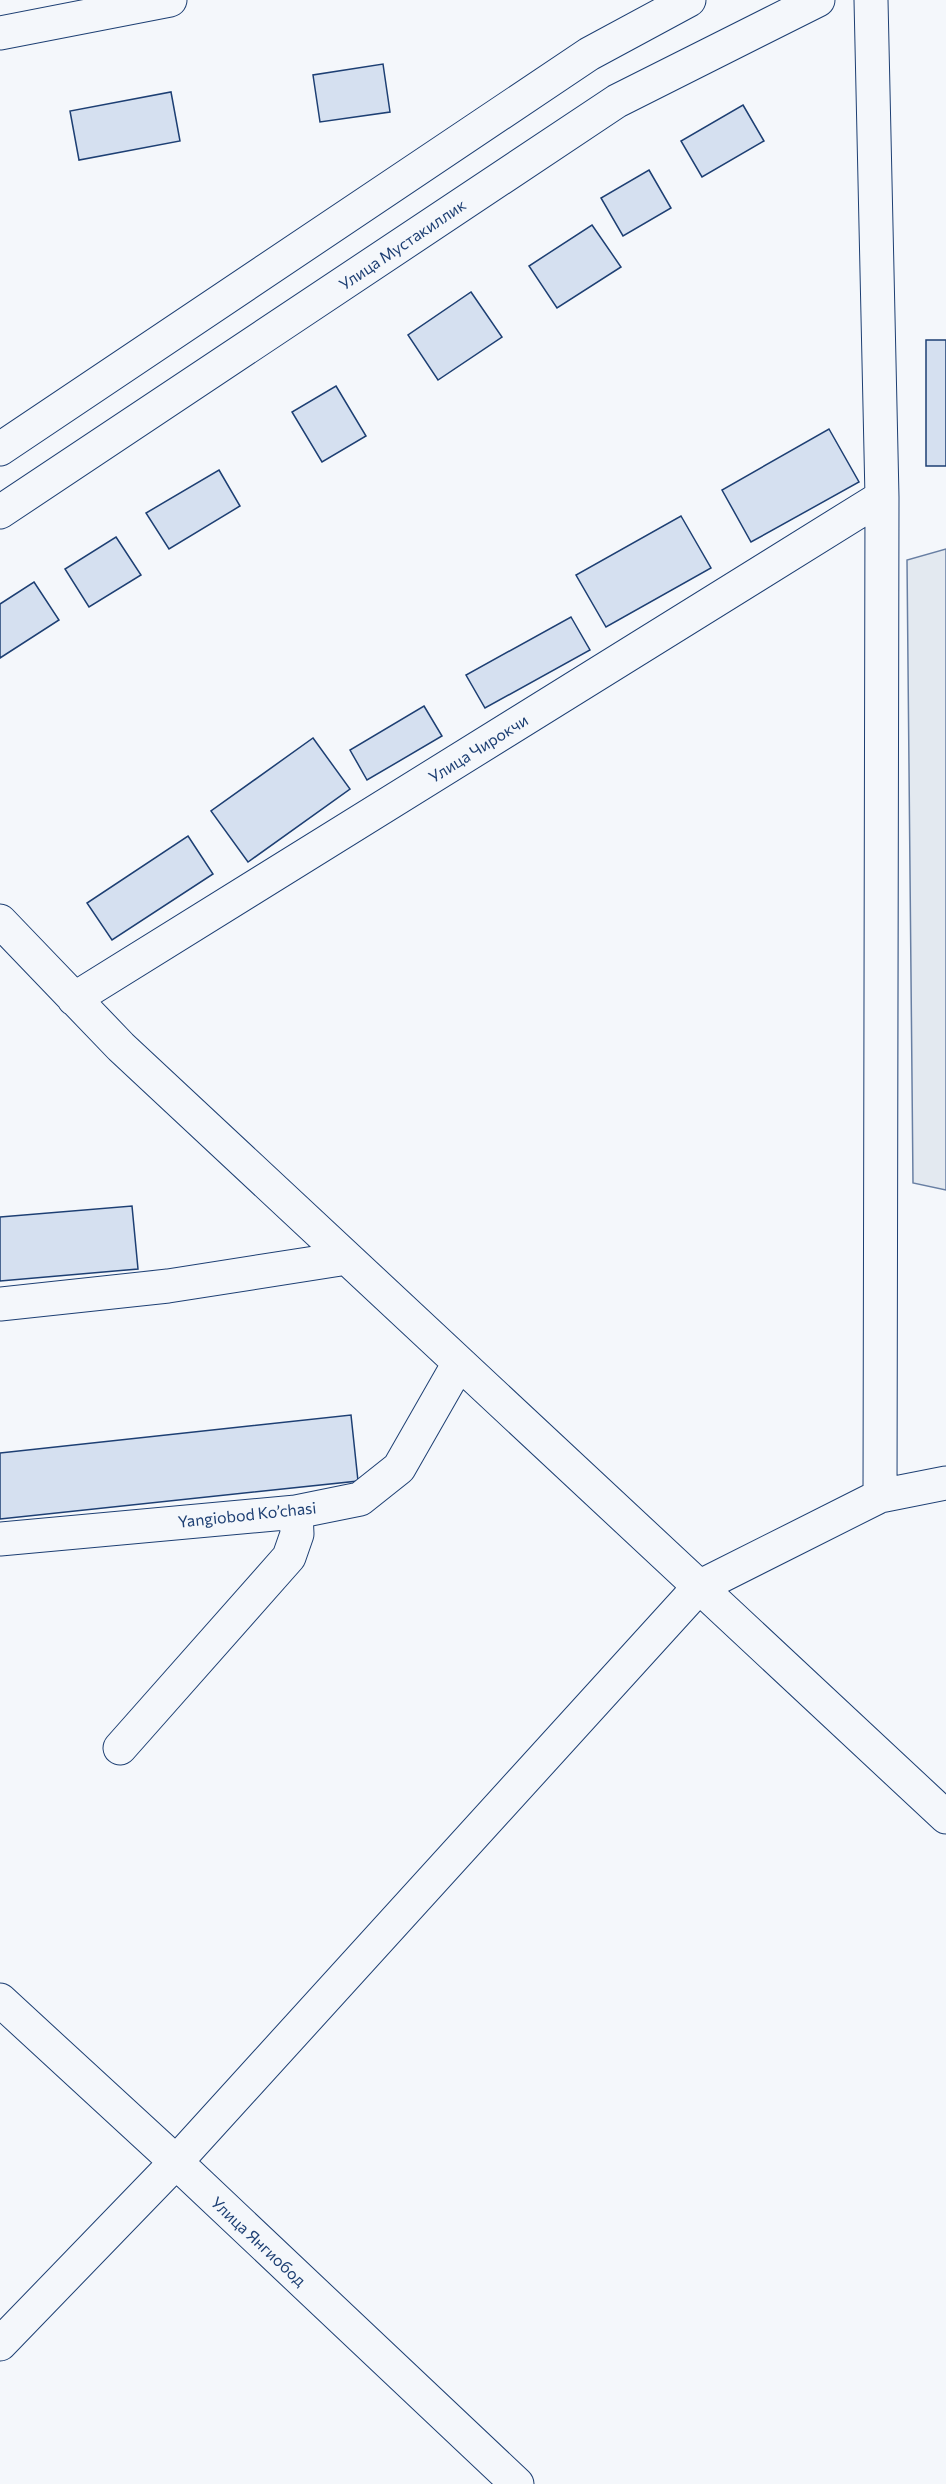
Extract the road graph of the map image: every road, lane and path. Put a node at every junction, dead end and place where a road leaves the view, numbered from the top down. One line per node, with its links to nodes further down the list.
1 (170, 0): 5 (street)
2 (689, 0): 6 (street)
3 (818, 0): 8 (street, Улица Мустакиллик)
4 (871, 0): 7 (street)
5 (0, 33)
6 (0, 449)
7 (882, 497): 10 (street, Улица Чирокчи); 15 (street)
8 (0, 512)
9 (0, 921): 10 (street)
10 (74, 999): 11 (street)
11 (347, 1258): 12 (street); 13 (street)
12 (0, 1304)
13 (459, 1363): 16 (street, Yangiobod Ko’chasi); 18 (street)
14 (946, 1483): 15 (street)
15 (880, 1496): 18 (street)
16 (296, 1512): 17 (street, Yangiobod Ko’chasi); 19 (street)
17 (0, 1539)
18 (699, 1587): 20 (street); 22 (street)
19 (120, 1748)
20 (946, 1817)
21 (0, 2000): 22 (street, Улица Янгиобод)
22 (176, 2162): 23 (street); 24 (street, Улица Янгиобод)
23 (0, 2344)
24 (517, 2484)

